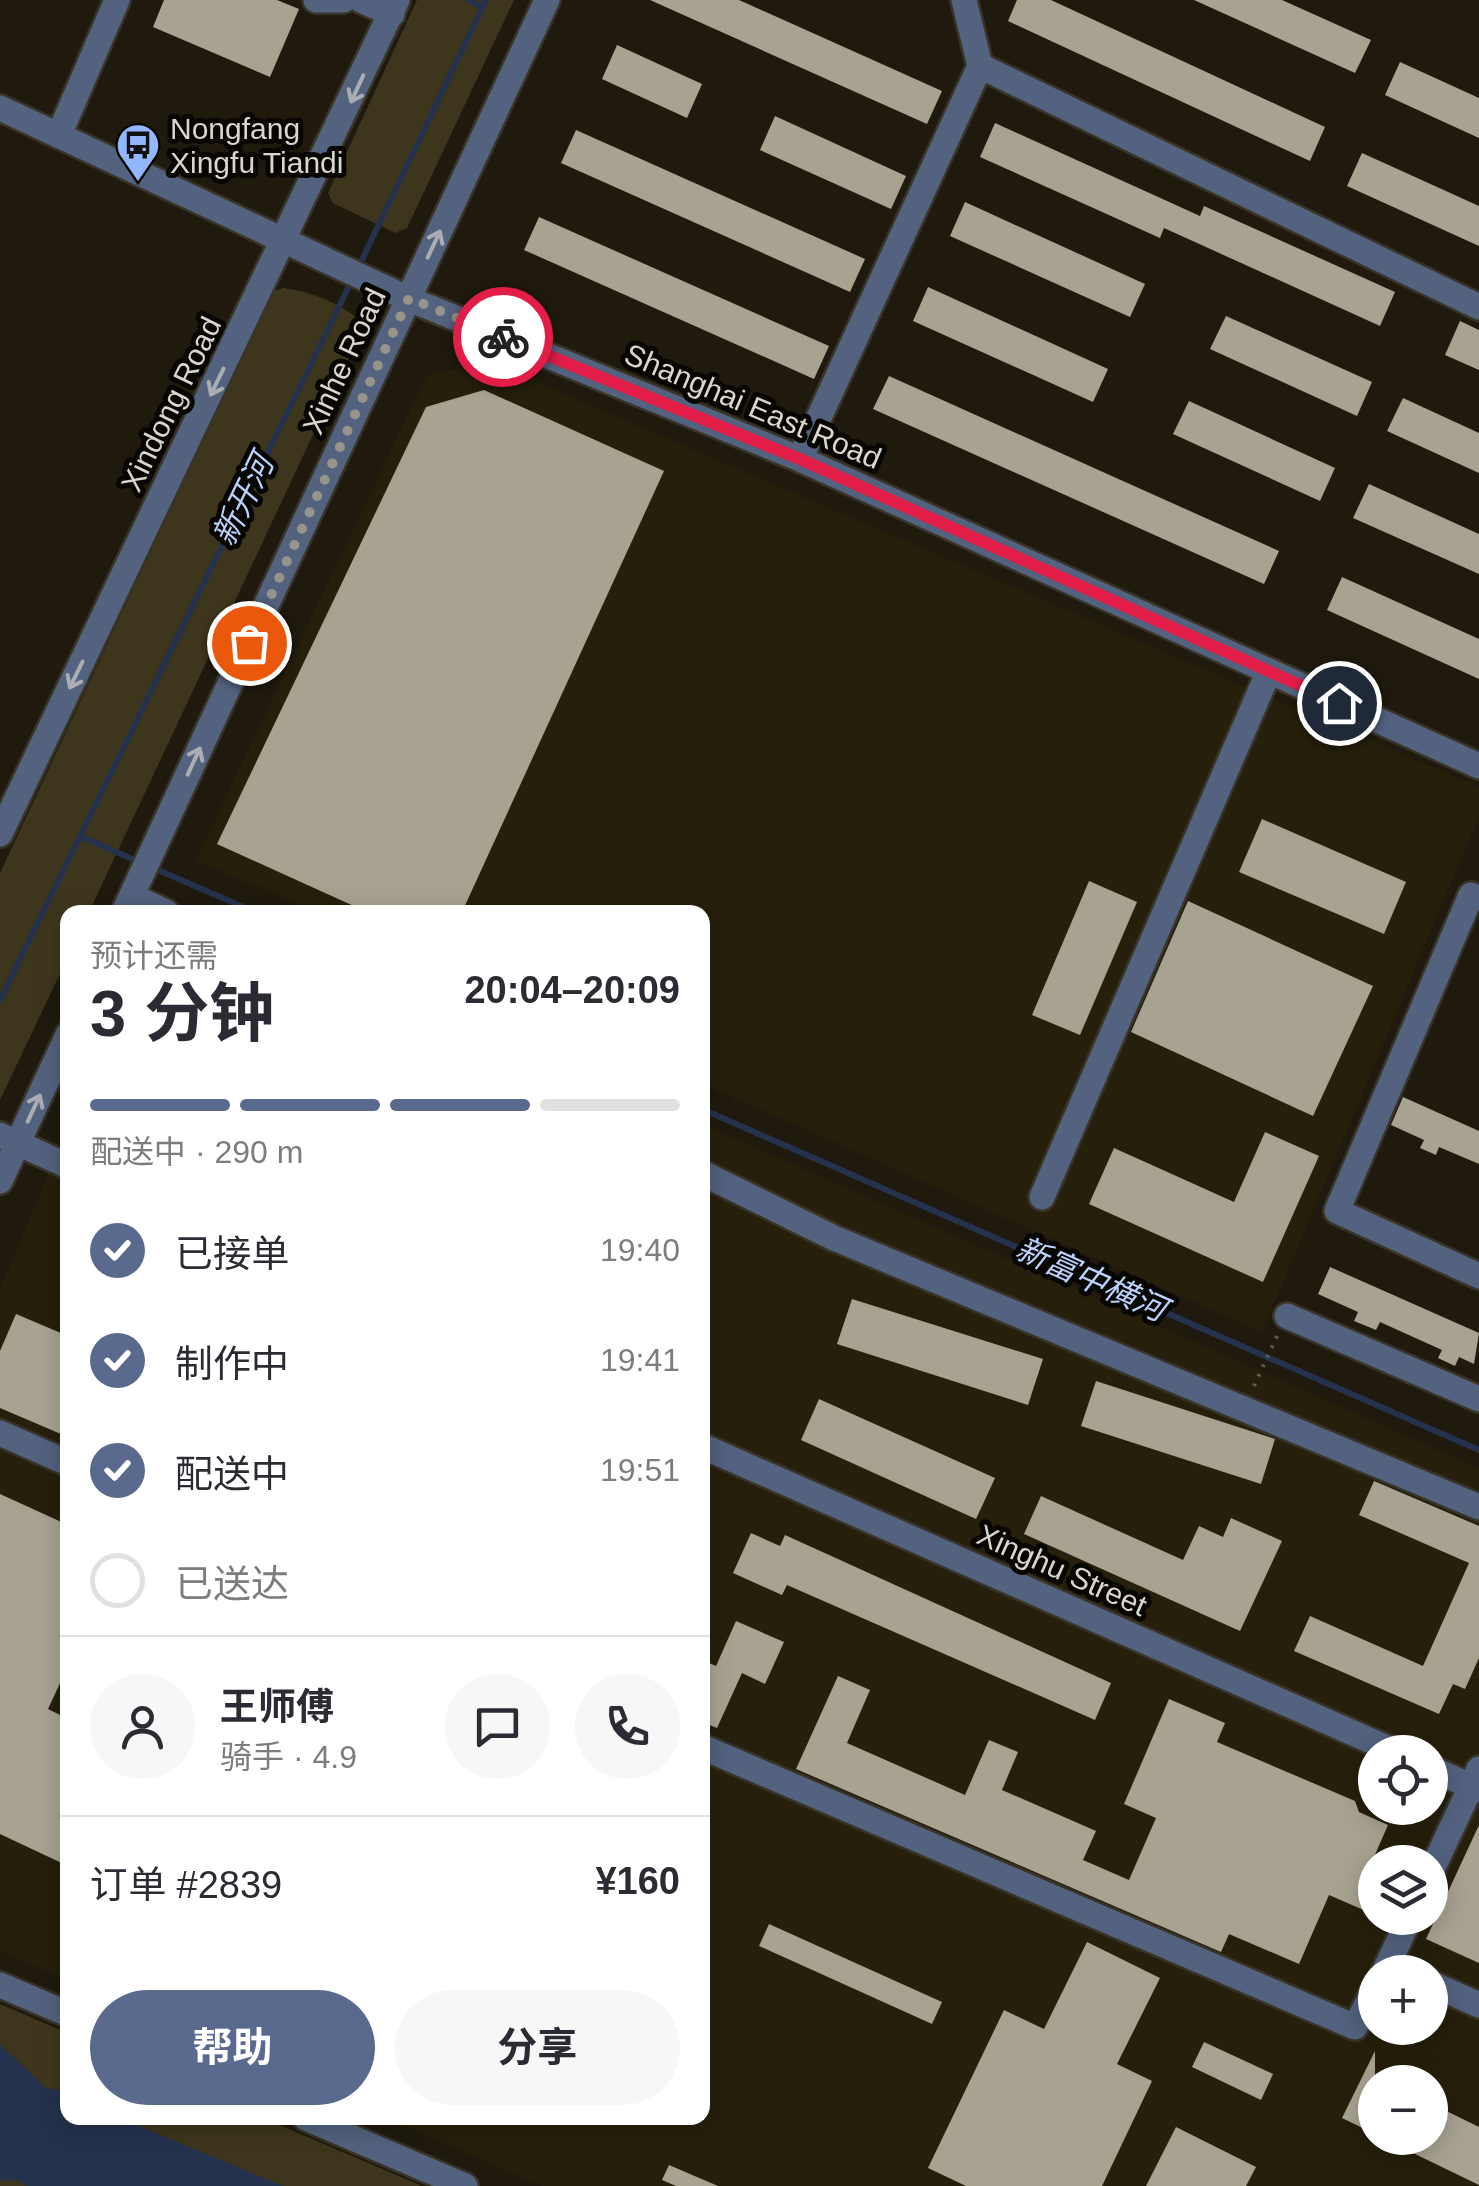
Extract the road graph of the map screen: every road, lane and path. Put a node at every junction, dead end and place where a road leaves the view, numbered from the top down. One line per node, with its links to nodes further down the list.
1 (117, 0): 10 (street)
2 (316, 0): 3 (street)
3 (344, 0)
4 (361, 0): 7 (street)
5 (548, 0): 12 (street, Xinhe Road, one-way to 5)
6 (964, 0): 8 (street)
7 (395, 7): 11 (street, Xindong Road, one-way to 11)
8 (980, 66): 13 (street); 14 (street)
9 (0, 108): 10 (street, Shanghai East Road)
10 (59, 135): 11 (street, Shanghai East Road)
11 (286, 239): 12 (street, Shanghai East Road); 17 (street, Xindong Road, one-way to 17)
12 (409, 298): 14 (street, Shanghai East Road); 18 (street, Xinhe Road, one-way to 12)
13 (1479, 307)
14 (800, 459): 15 (street, Shanghai East Road)
15 (1269, 671): 16 (street, Shanghai East Road); 25 (street)
16 (1479, 766)
17 (0, 834)
18 (132, 895)
19 (1479, 898): 26 (street)
20 (60, 1049): 21 (street, one-way to 20)
21 (9, 1140): 22 (street); 24 (street)
22 (60, 1162)
23 (710, 1177): 34 (street)
24 (0, 1181)
25 (1042, 1197)
26 (1479, 1276)
27 (1286, 1316): 30 (street)
28 (1275, 1341): 29 (path)
29 (1258, 1376)
30 (1479, 1399)
31 (0, 1433): 33 (street)
32 (710, 1450): 35 (street, Xinghu Street)
33 (60, 1459)
34 (1479, 1507)
35 (1358, 1735)
36 (710, 1750): 44 (street)
37 (1448, 1773): 38 (street)
38 (1476, 1782): 39 (street)
39 (1444, 1845)
40 (0, 1985): 43 (street)
41 (1448, 1991): 42 (street)
42 (1479, 2005)
43 (60, 2011)
44 (1358, 2023)
45 (322, 2125): 46 (street)
46 (465, 2186)

